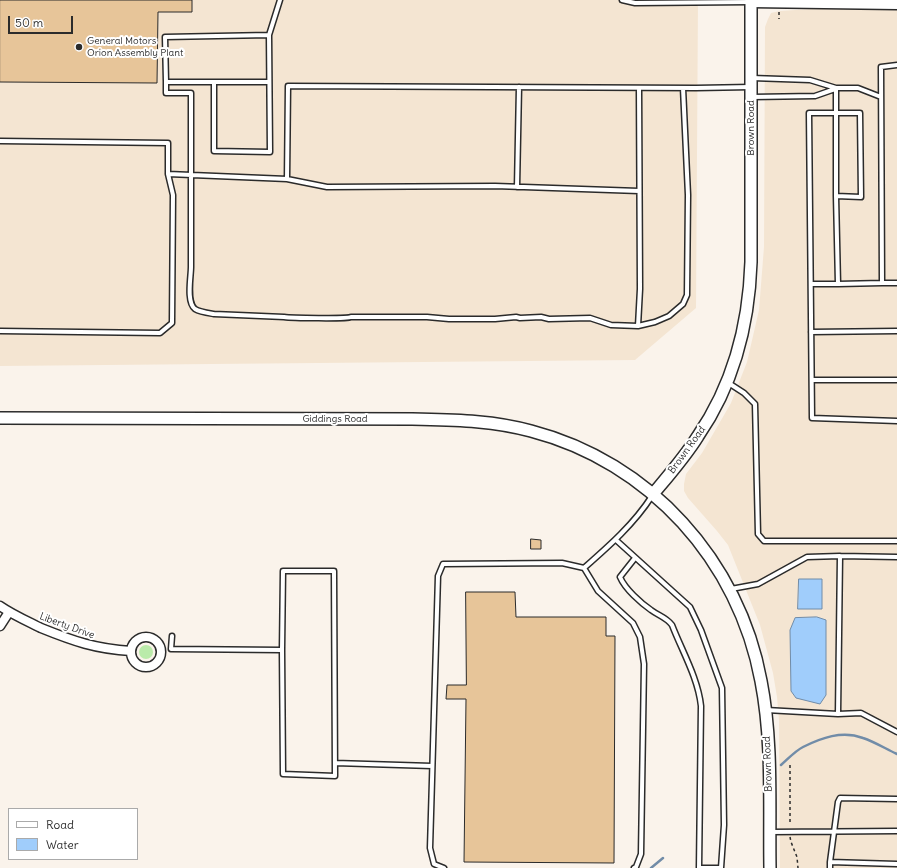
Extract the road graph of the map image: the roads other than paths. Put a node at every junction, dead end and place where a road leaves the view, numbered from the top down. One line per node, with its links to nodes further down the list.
1 (280, 0): 6 (lane)
2 (622, 0): 3 (lane)
3 (751, 1): 4 (street); 14 (main road, Brown Road)
4 (851, 2): 5 (street)
5 (897, 4)
6 (269, 35): 8 (lane); 10 (lane)
7 (897, 65): 16 (lane)
8 (166, 82): 9 (lane); 20 (lane)
9 (214, 82): 10 (lane); 10 (lane)
10 (269, 82)
11 (519, 87): 12 (lane); 21 (lane); 22 (lane)
12 (639, 88): 13 (lane); 23 (lane)
13 (682, 88): 14 (lane); 29 (lane)
14 (751, 88): 15 (lane); 15 (lane); 35 (main road, Brown Road)
15 (836, 88): 16 (lane); 17 (lane)
16 (881, 97): 25 (lane)
17 (835, 113): 24 (lane); 24 (lane); 27 (lane)
18 (0, 141): 19 (lane)
19 (168, 174): 20 (lane); 30 (lane)
20 (191, 174): 21 (lane); 29 (lane)
21 (287, 179): 22 (lane)
22 (517, 187): 23 (lane)
23 (640, 191): 29 (lane)
24 (836, 196): 28 (lane)
25 (882, 283): 26 (lane); 28 (lane)
26 (897, 283)
27 (811, 284): 28 (lane); 32 (lane)
28 (838, 284)
29 (638, 326)
30 (0, 330)
31 (897, 331): 32 (lane)
32 (811, 332): 33 (lane)
33 (812, 380): 34 (lane); 37 (lane)
34 (897, 380)
35 (727, 382): 38 (main road, Brown Road); 40 (lane)
36 (0, 418): 38 (main road, Giddings Road)
37 (897, 421)
38 (653, 494): 39 (lane); 45 (main road, Brown Road)
39 (616, 540): 43 (lane); 44 (lane)
40 (897, 541)
41 (840, 556): 42 (lane); 45 (lane); 53 (lane)
42 (897, 557)
43 (635, 558): 65 (lane); 65 (lane)
44 (584, 568): 56 (lane); 64 (lane)
45 (730, 589): 52 (main road, Brown Road)
46 (0, 606): 47 (street, Liberty Drive)
47 (9, 612): 48 (street); 51 (street, Liberty Drive)
48 (0, 626)
49 (172, 636): 50 (lane)
50 (282, 650): 55 (lane); 55 (lane)
51 (131, 651)
52 (766, 710): 53 (lane); 59 (main road, Brown Road)
53 (838, 714): 54 (lane)
54 (897, 732)
55 (335, 764): 56 (lane)
56 (432, 766): 63 (lane)
57 (897, 799): 60 (lane)
58 (897, 831): 60 (lane)
59 (770, 832): 60 (lane); 66 (main road, Brown Road)
60 (835, 832): 61 (lane)
61 (830, 862): 62 (lane); 67 (lane)
62 (897, 864)
63 (444, 868)
64 (634, 868)
65 (720, 868)
66 (770, 868)
67 (830, 868)

